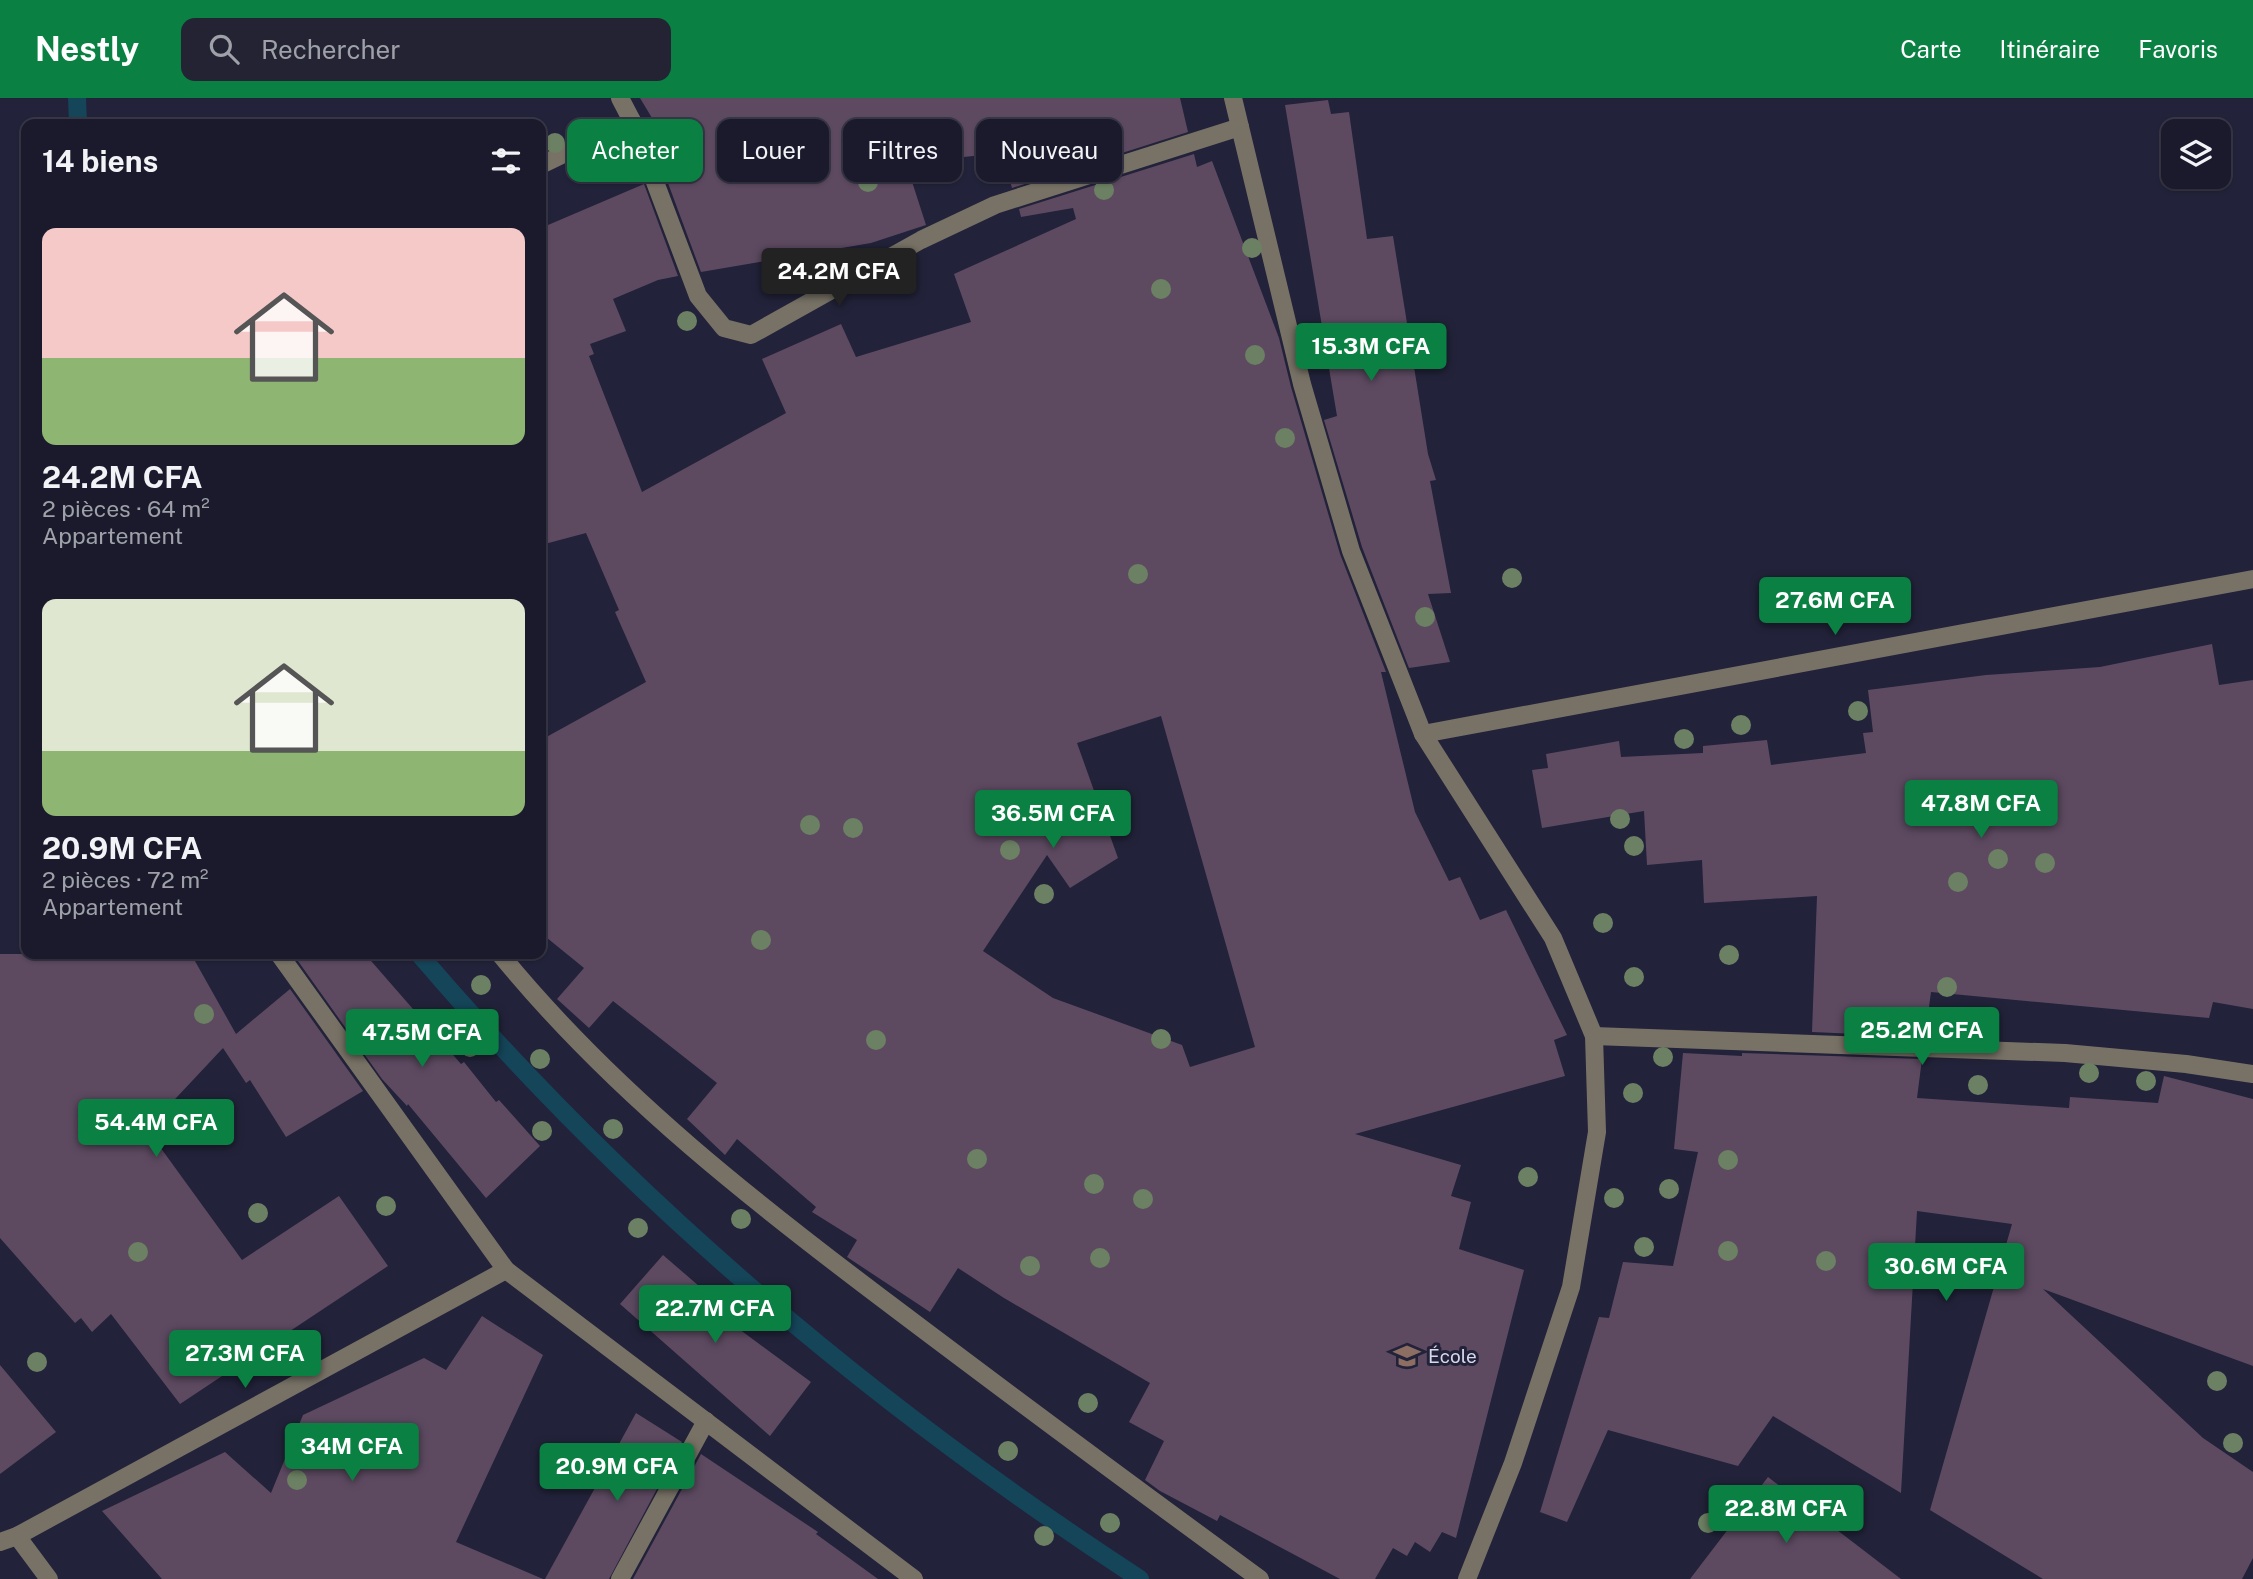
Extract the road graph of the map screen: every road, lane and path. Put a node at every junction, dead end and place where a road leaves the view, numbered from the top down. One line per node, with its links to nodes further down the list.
1 (620, 98): 3 (street)
2 (1233, 98): 4 (street)
3 (631, 119)
4 (1240, 127): 7 (street); 9 (street)
5 (567, 152): 6 (street)
6 (546, 163)
7 (655, 182)
8 (2253, 579): 9 (street)
9 (1423, 734): 12 (street)
10 (283, 959): 14 (street)
11 (504, 959): 20 (street)
12 (1594, 1036): 13 (street); 21 (street)
13 (2253, 1074)
14 (506, 1270): 15 (street); 16 (street)
15 (706, 1421): 18 (street); 19 (street)
16 (8, 1539): 17 (street)
17 (48, 1579)
18 (620, 1579)
19 (914, 1579)
20 (1261, 1579)
21 (1467, 1579)

